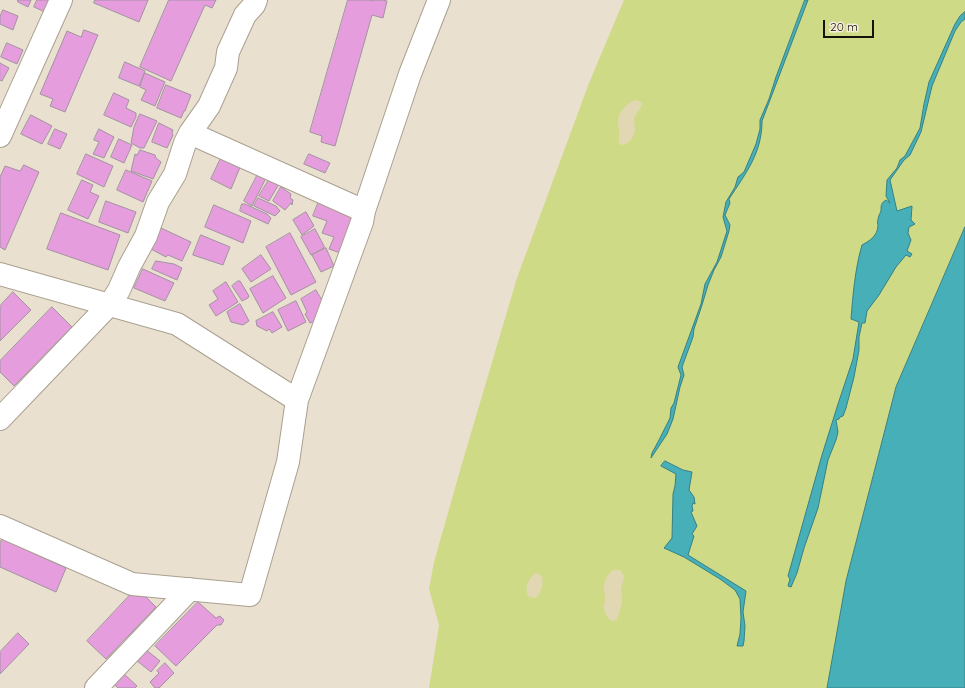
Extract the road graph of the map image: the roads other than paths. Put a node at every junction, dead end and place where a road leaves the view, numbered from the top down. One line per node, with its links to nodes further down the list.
1 (62, 0): 5 (street)
2 (256, 0): 4 (street)
3 (439, 0): 6 (street)
4 (190, 132): 6 (street); 8 (street)
5 (0, 136)
6 (364, 211): 9 (street)
7 (0, 274): 8 (street)
8 (110, 304): 9 (street); 10 (street)
9 (297, 400): 12 (street)
10 (0, 419)
11 (0, 526): 12 (street)
12 (190, 589): 13 (street)
13 (96, 688)

